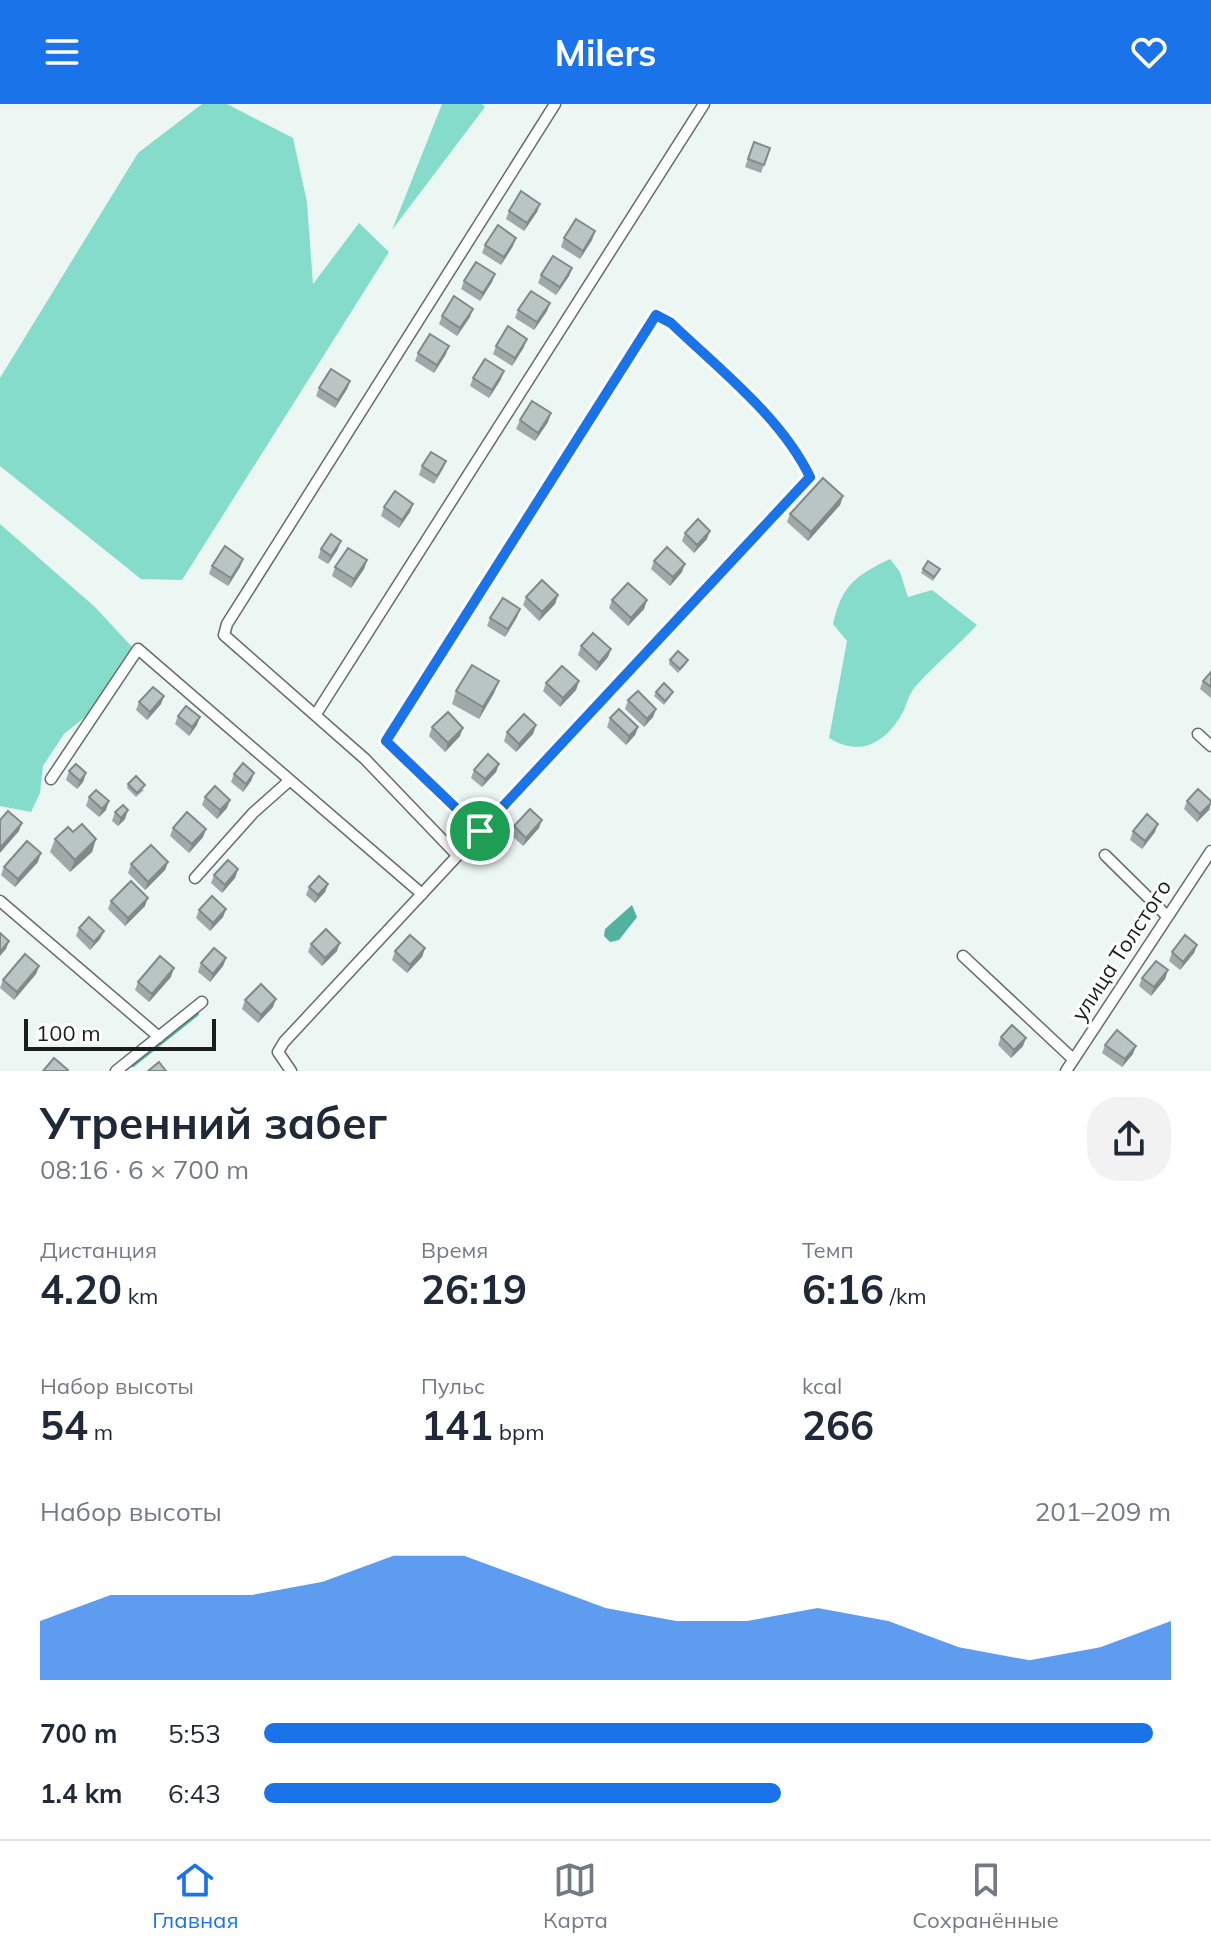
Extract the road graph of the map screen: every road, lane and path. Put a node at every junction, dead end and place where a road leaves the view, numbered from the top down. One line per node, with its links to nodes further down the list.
1 (555, 104): 3 (street)
2 (704, 104): 3 (street)
3 (316, 714): 9 (street)
4 (1198, 734): 5 (street)
5 (1211, 746)
6 (51, 779): 7 (street)
7 (289, 781): 12 (street); 13 (street)
8 (480, 831): 8 (street); 9 (street)
9 (457, 855): 13 (street)
10 (1105, 855): 15 (street)
11 (1209, 857): 15 (street, улица Толстого)
12 (195, 878)
13 (422, 894): 21 (street)
14 (0, 901): 18 (street)
15 (1167, 916): 19 (street, улица Толстого)
16 (963, 956): 19 (street)
17 (202, 1002): 18 (street)
18 (159, 1037): 20 (street)
19 (1073, 1059): 22 (street, улица Толстого)
20 (116, 1071)
21 (291, 1071)
22 (1066, 1071)

